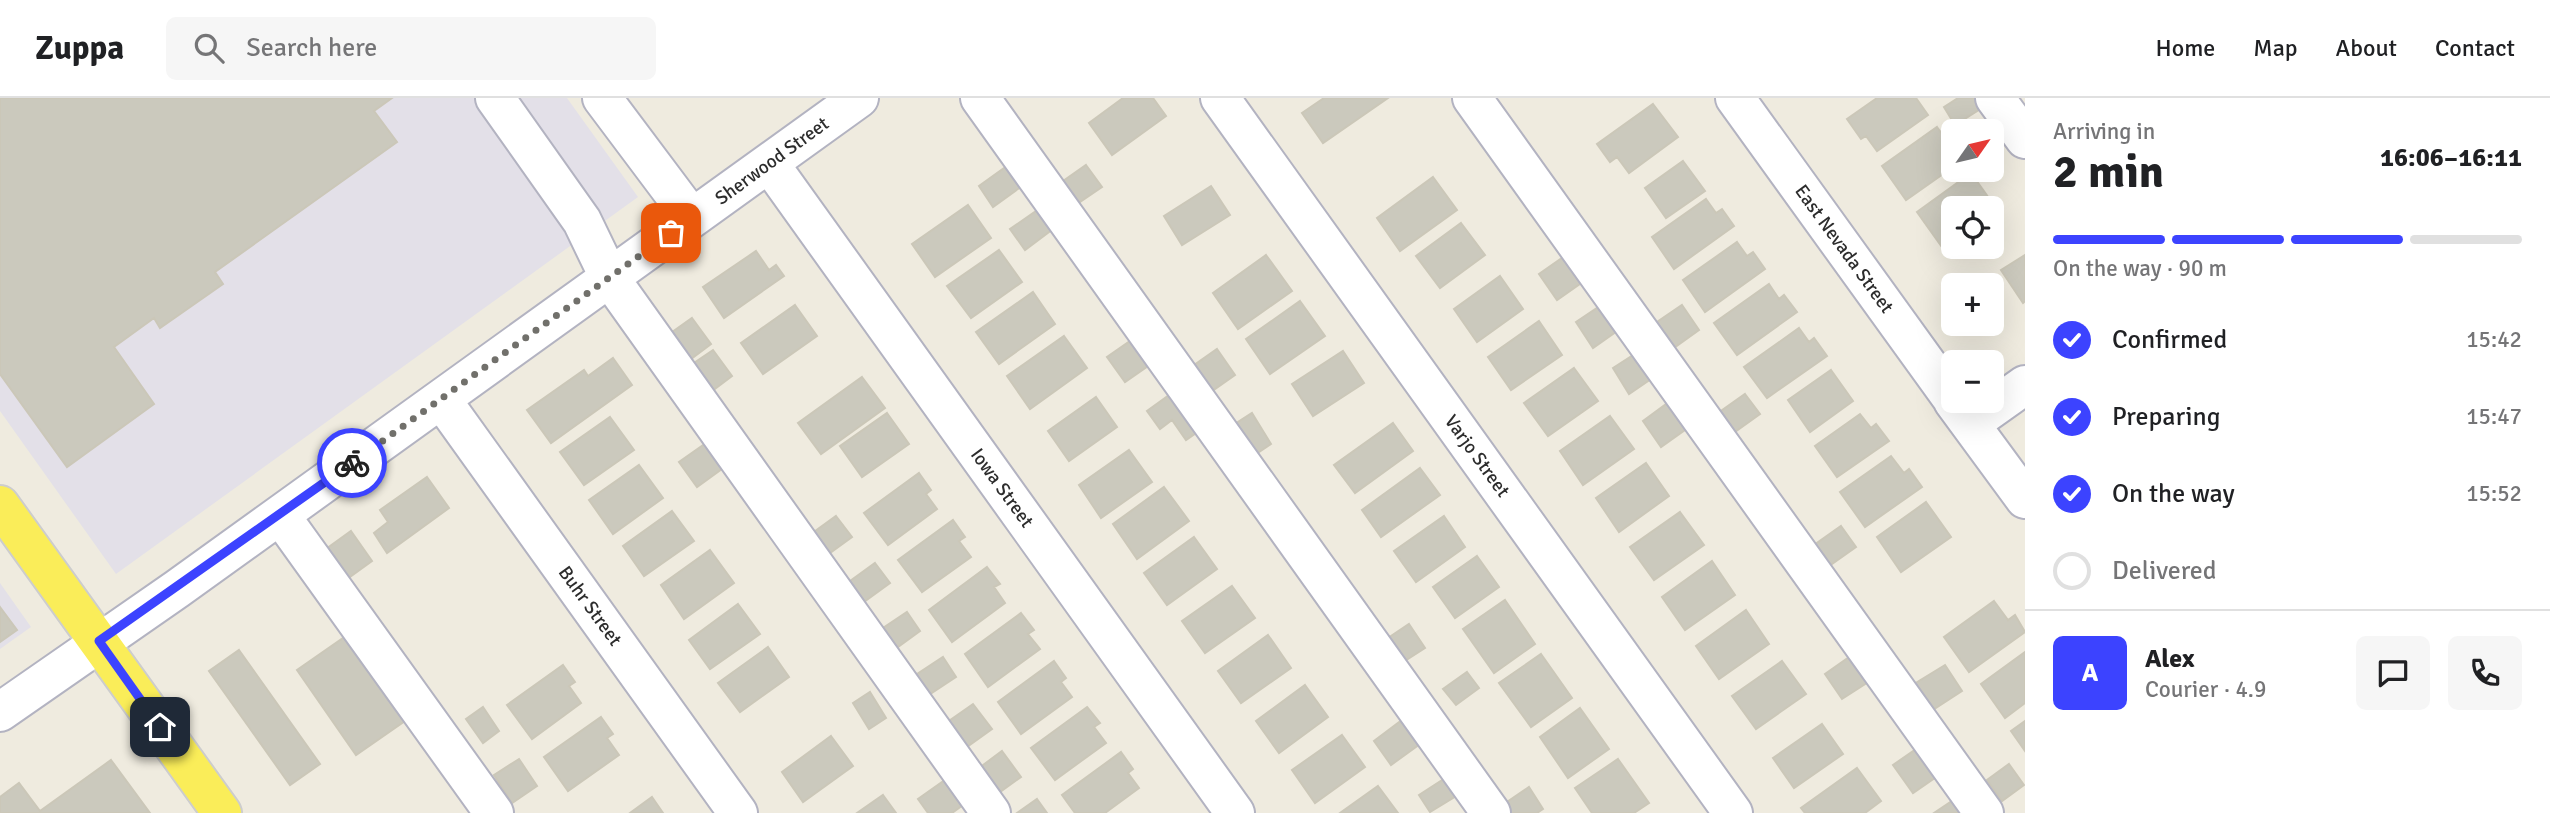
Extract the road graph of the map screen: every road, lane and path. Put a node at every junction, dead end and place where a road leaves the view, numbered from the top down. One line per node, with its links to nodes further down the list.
1 (495, 98): 12 (street)
2 (602, 98): 11 (street)
3 (859, 98): 10 (street, Sherwood Street)
4 (980, 98): 28 (street)
5 (1220, 98): 29 (street, Varjo Street)
6 (1472, 98): 30 (street)
7 (1735, 98): 13 (street, East Nevada Street)
8 (1995, 98): 9 (street)
9 (2024, 136)
10 (769, 163): 11 (street, Sherwood Street); 27 (street, Iowa Street)
11 (692, 218): 12 (street, Sherwood Street)
12 (609, 277): 16 (street, Sherwood Street); 26 (street)
13 (1941, 383)
14 (2025, 385): 15 (street)
15 (2004, 392)
16 (441, 399): 20 (street, Sherwood Street); 25 (street, Buhr Street)
17 (1963, 413): 18 (street, East Nevada Street)
18 (2025, 499)
19 (0, 505): 21 (main road)
20 (280, 515): 21 (street, Sherwood Street); 24 (street)
21 (99, 641): 22 (street, Sherwood Street); 23 (main road)
22 (0, 712)
23 (222, 813)
24 (494, 813)
25 (738, 813)
26 (991, 813)
27 (1235, 813)
28 (1491, 813)
29 (1733, 813)
30 (1984, 813)

